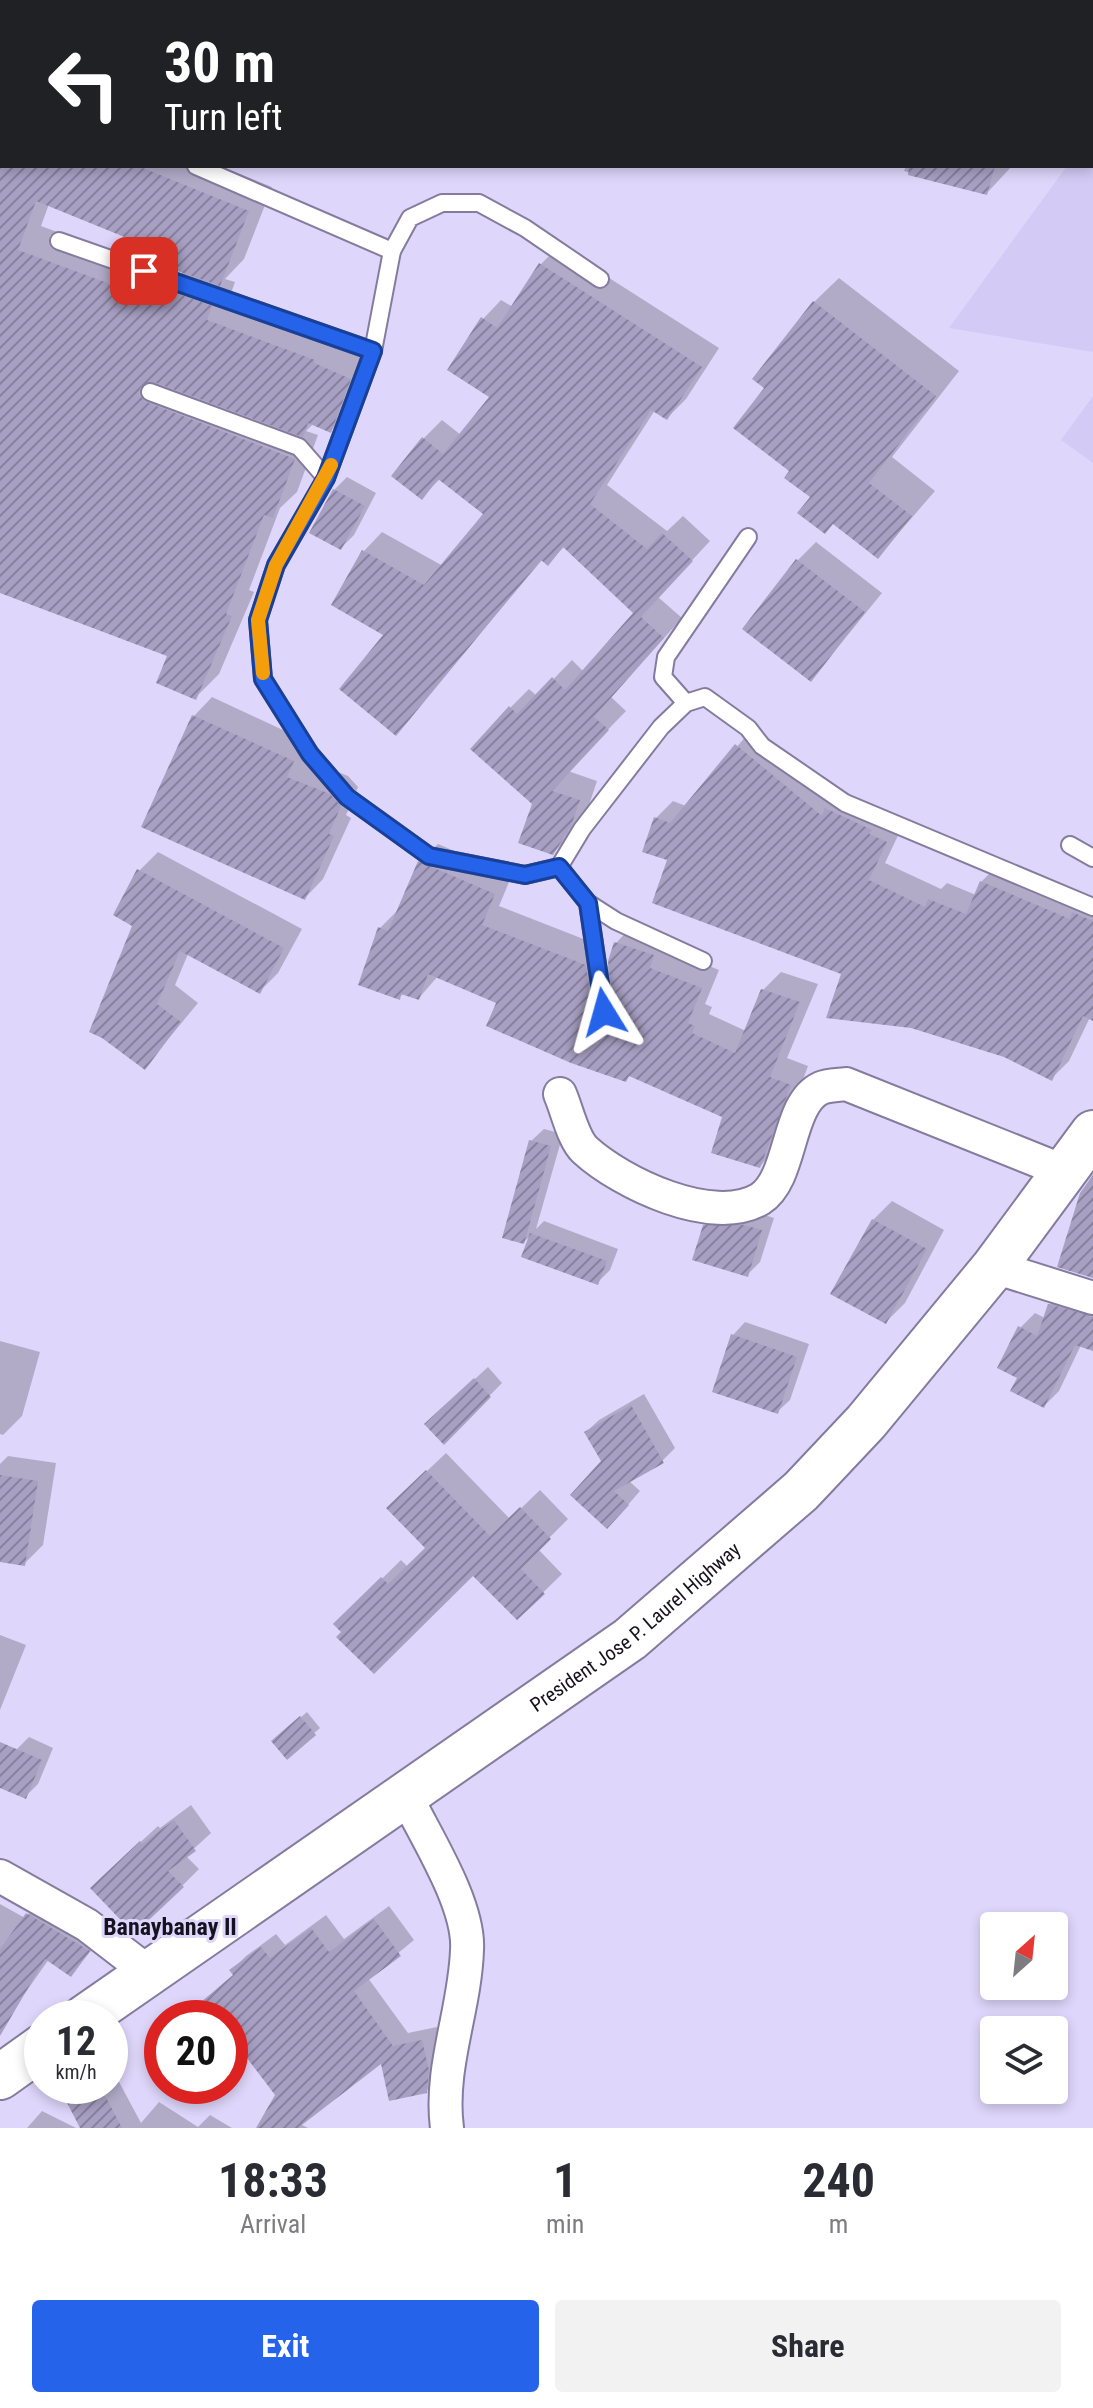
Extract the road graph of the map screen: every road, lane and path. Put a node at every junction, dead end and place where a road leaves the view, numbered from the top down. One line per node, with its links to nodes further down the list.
1 (201, 168): 3 (lane)
2 (59, 241): 5 (lane)
3 (392, 251): 4 (lane); 5 (lane)
4 (600, 279)
5 (373, 351): 7 (lane)
6 (150, 392): 7 (lane)
7 (326, 478): 12 (lane)
8 (748, 537): 9 (lane)
9 (686, 703): 12 (lane); 14 (lane)
10 (1070, 845): 11 (lane)
11 (1093, 858)
12 (559, 867): 13 (lane)
13 (588, 903): 15 (lane); 16 (lane)
14 (1093, 907)
15 (703, 961)
16 (604, 1012)
17 (560, 1094): 19 (street)
18 (1093, 1133): 19 (highway, President Jose P. Laurel Highway)
19 (1066, 1172): 20 (highway, President Jose P. Laurel Highway)
20 (994, 1267): 21 (street); 22 (highway, President Jose P. Laurel Highway)
21 (1093, 1298)
22 (406, 1796): 24 (highway, President Jose P. Laurel Highway); 28 (street)
23 (0, 1876): 24 (street)
24 (148, 1972): 25 (highway, President Jose P. Laurel Highway)
25 (109, 2000)
26 (24, 2060): 27 (highway)
27 (0, 2077)
28 (447, 2128)

